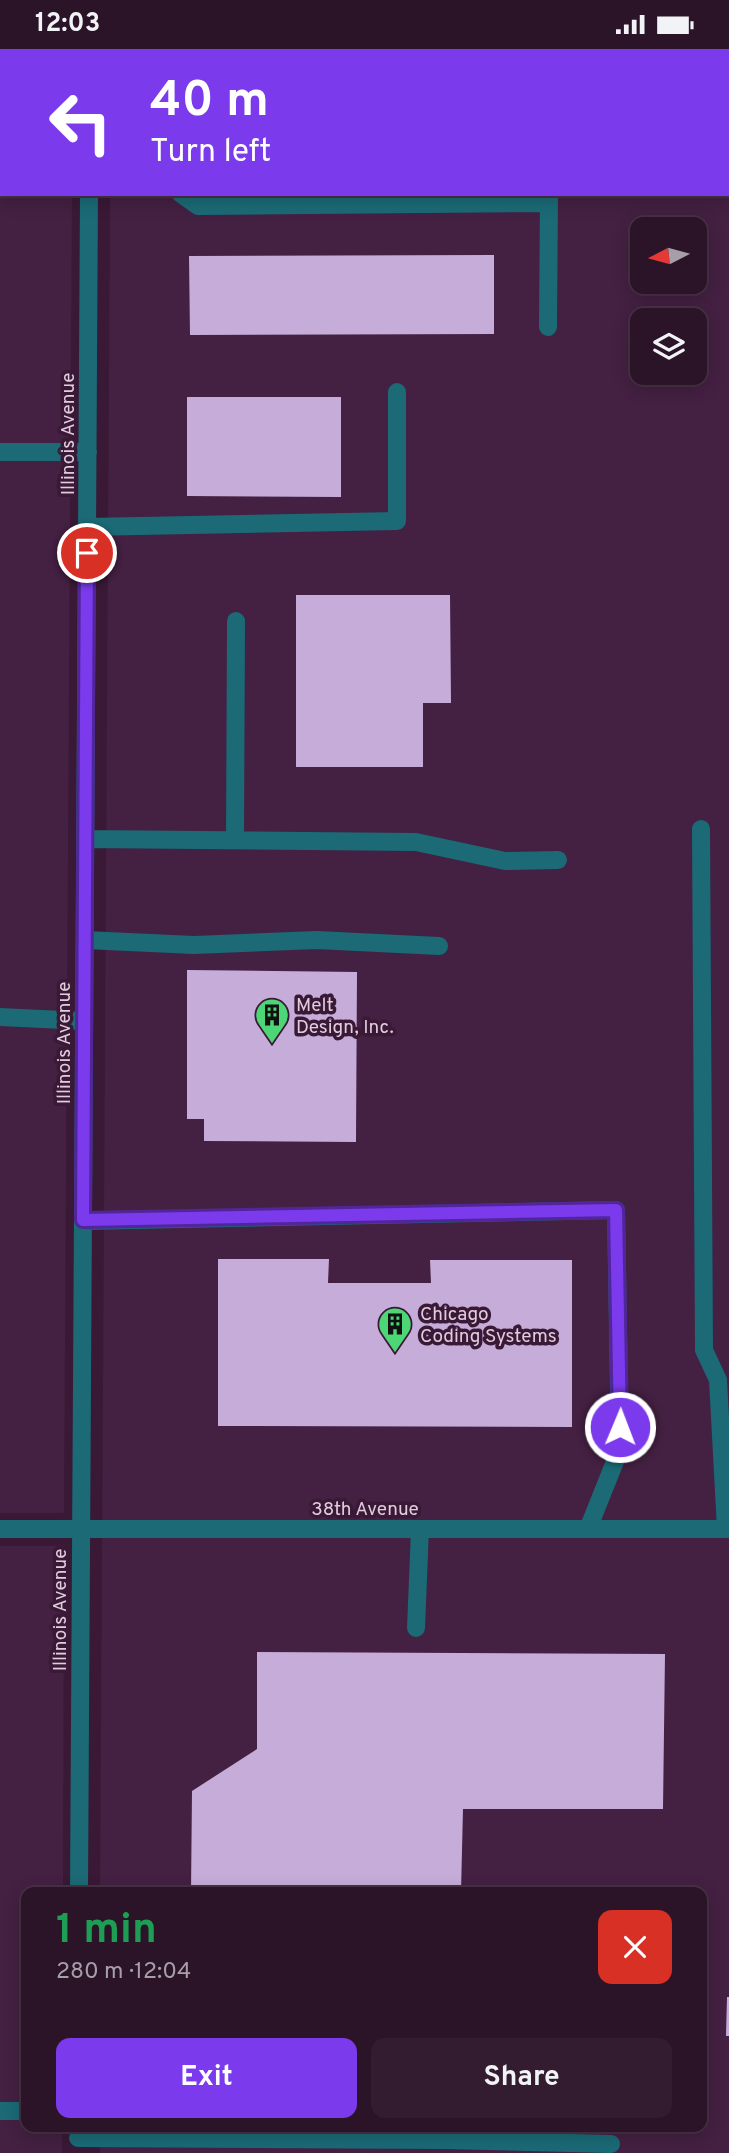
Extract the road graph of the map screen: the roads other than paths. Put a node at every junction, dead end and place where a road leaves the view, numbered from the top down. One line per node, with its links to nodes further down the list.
1 (89, 196): 7 (street, Illinois Avenue)
2 (184, 196): 3 (street)
3 (549, 199): 4 (street)
4 (548, 327)
5 (397, 392): 8 (street)
6 (0, 452): 7 (street)
7 (88, 452): 8 (street, Illinois Avenue)
8 (87, 527): 11 (street, Illinois Avenue)
9 (236, 621): 12 (street)
10 (701, 829): 19 (street)
11 (85, 839): 12 (street); 14 (street, Illinois Avenue)
12 (235, 841): 13 (street)
13 (558, 860)
14 (85, 940): 15 (street); 17 (street, Illinois Avenue)
15 (439, 946)
16 (0, 1017): 17 (street)
17 (84, 1021): 18 (street, Illinois Avenue)
18 (83, 1220): 20 (street, Illinois Avenue); 23 (street)
19 (724, 1380): 24 (street)
20 (80, 1528): 21 (street, 38th Avenue); 22 (street, 38th Avenue); 26 (street, Illinois Avenue)
21 (0, 1529)
22 (420, 1529): 23 (street, 38th Avenue); 25 (street)
23 (588, 1529): 24 (street, 38th Avenue)
24 (728, 1529)
25 (416, 1628)
26 (79, 1887)
27 (0, 2111): 28 (street)
28 (21, 2111)
29 (240, 2132): 30 (street); 32 (street)
30 (341, 2133): 31 (street)
31 (446, 2133): 33 (street)
32 (78, 2139)
33 (611, 2144)

